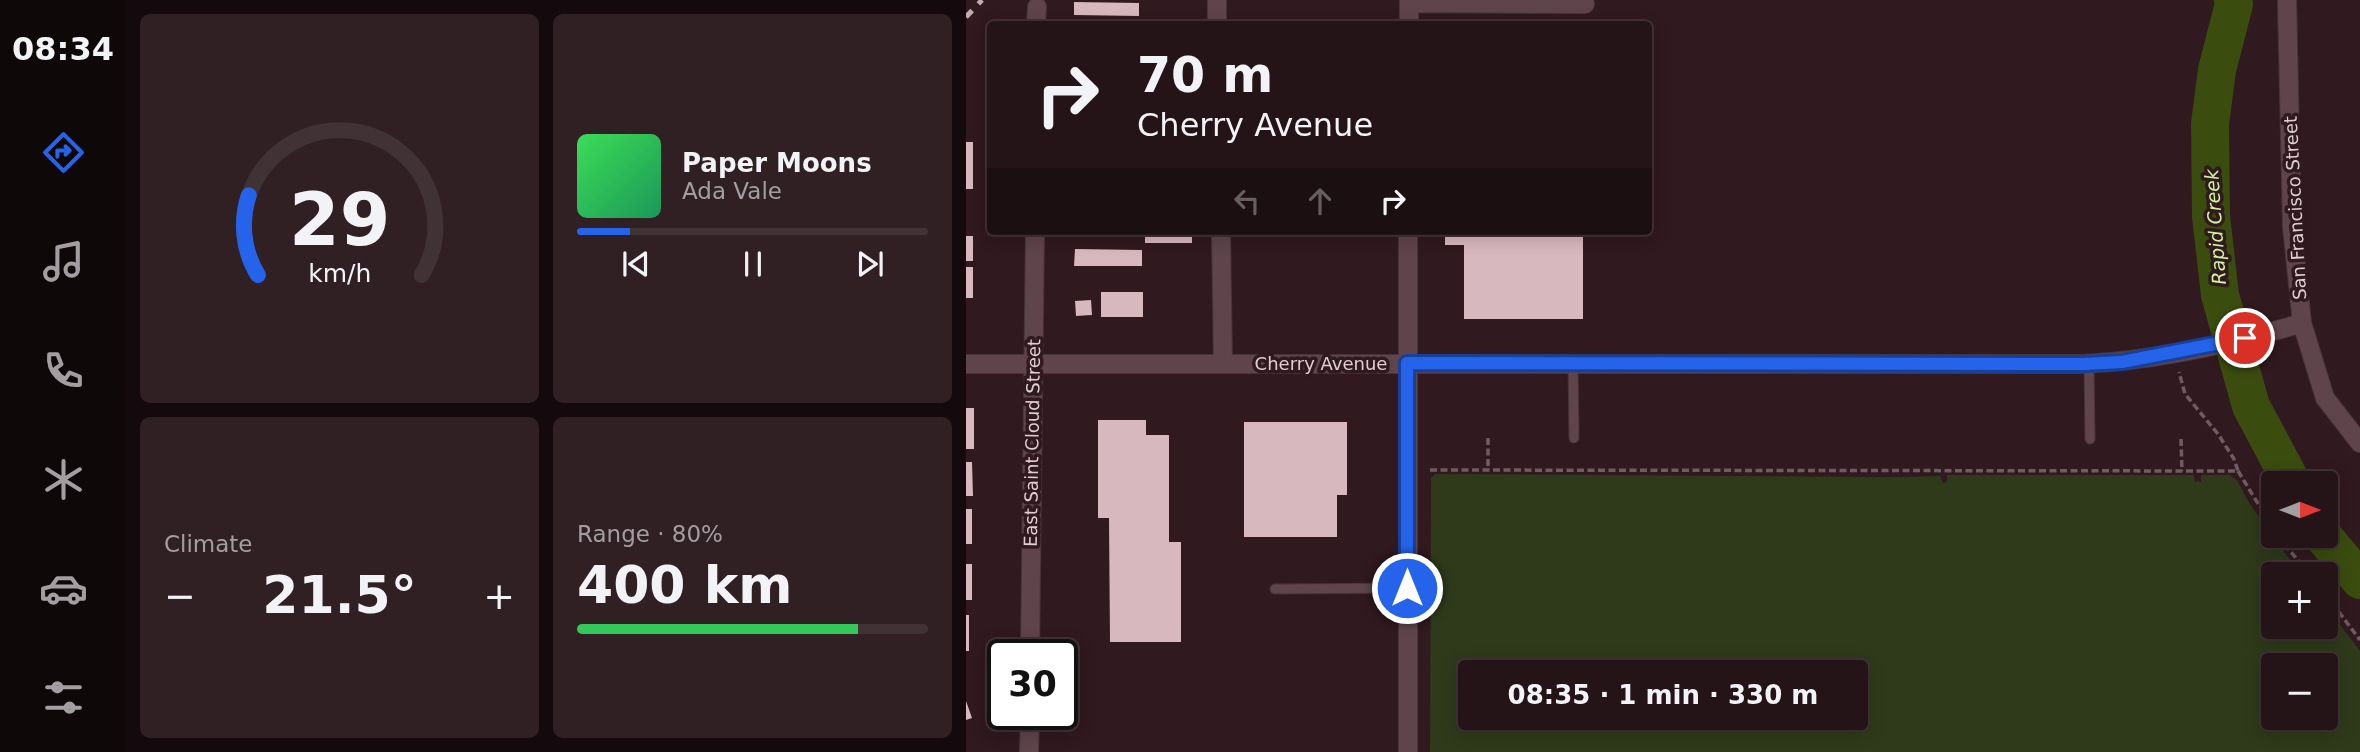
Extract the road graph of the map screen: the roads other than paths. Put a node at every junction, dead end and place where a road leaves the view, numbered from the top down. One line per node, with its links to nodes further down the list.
1 (1217, 0): 5 (street)
2 (2287, 0): 10 (street, San Francisco Street)
3 (1409, 2): 4 (street); 6 (street)
4 (1585, 4)
5 (1217, 21)
6 (1409, 21)
7 (1035, 235): 15 (street, East Saint Cloud Street)
8 (1221, 235): 11 (street)
9 (1408, 235): 12 (street)
10 (2302, 323): 16 (street, Cherry Avenue); 19 (street, San Francisco Street)
11 (1223, 363): 12 (street, Cherry Avenue); 15 (street, Cherry Avenue)
12 (1407, 363): 13 (street, Cherry Avenue); 20 (street)
13 (1573, 363): 16 (street, Cherry Avenue); 17 (lane)
14 (966, 364): 15 (street, Cherry Avenue)
15 (1033, 364): 22 (street, East Saint Cloud Street)
16 (2089, 364): 18 (lane)
17 (1574, 438)
18 (2090, 439)
19 (2360, 443)
20 (1407, 588): 21 (lane); 25 (street)
21 (1275, 589)
22 (1030, 639)
23 (1030, 730): 24 (street)
24 (1029, 752)
25 (1408, 752)

